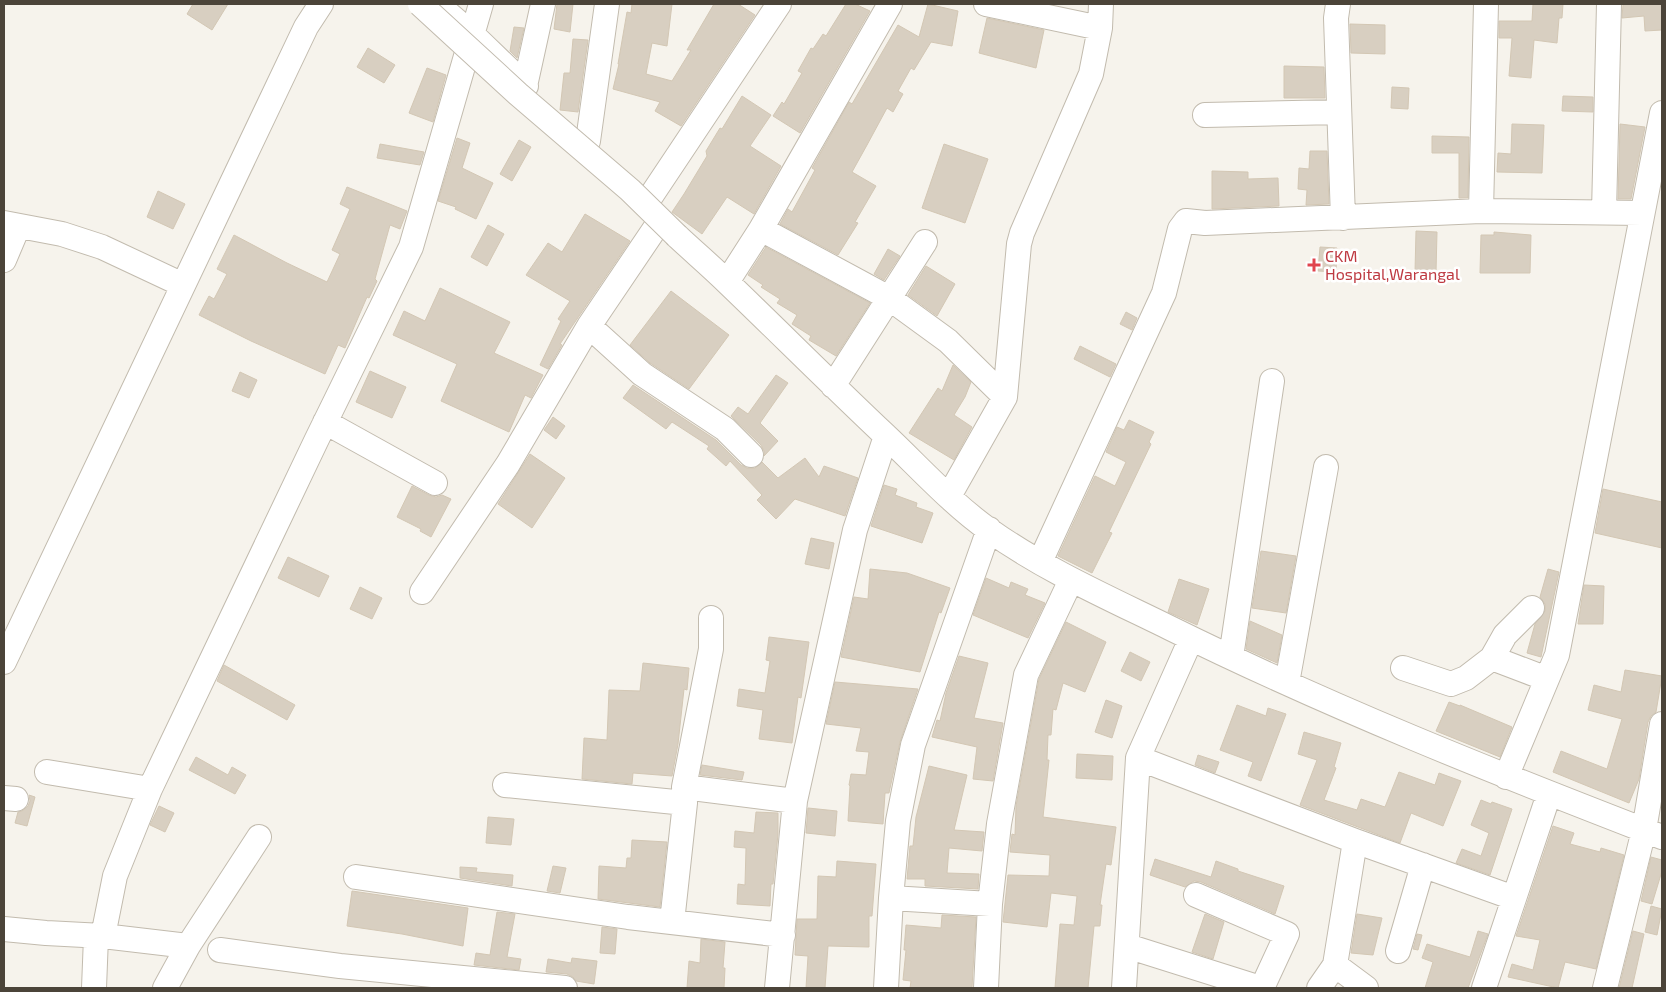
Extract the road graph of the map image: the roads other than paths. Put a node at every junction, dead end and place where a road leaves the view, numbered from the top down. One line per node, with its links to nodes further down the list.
1 (321, 4): 33 (street)
2 (420, 4): 27 (street, bridge)
3 (437, 4): 15 (street)
4 (481, 4): 15 (street)
5 (543, 4): 16 (street)
6 (607, 4): 20 (street)
7 (779, 4): 21 (street)
8 (890, 4): 28 (street)
9 (1101, 4): 14 (street)
10 (1338, 4): 17 (street)
11 (1486, 4): 22 (street)
12 (1609, 4): 23 (street)
13 (998, 5): 14 (street)
14 (1100, 28): 38 (street)
15 (472, 34): 16 (street); 39 (street)
16 (525, 86): 20 (street)
17 (1339, 112): 19 (street); 25 (street)
18 (1662, 113): 24 (street)
19 (1205, 115)
20 (588, 141): 21 (street)
21 (649, 199): 30 (street)
22 (1481, 212): 23 (street); 25 (street)
23 (1604, 212): 24 (street)
24 (1642, 213): 56 (street)
25 (1343, 218): 46 (street)
26 (11, 225): 31 (street); 33 (street)
27 (669, 229): 30 (street); 35 (street)
28 (761, 229): 32 (street); 34 (street)
29 (925, 242): 34 (street)
30 (696, 254): 32 (street)
31 (4, 260)
32 (726, 282): 37 (street)
33 (182, 286): 54 (street)
34 (889, 298): 37 (street); 38 (street)
35 (589, 326): 41 (street); 48 (street)
36 (1272, 381): 52 (street)
37 (833, 386): 40 (street)
38 (1005, 397): 44 (street)
39 (325, 422): 43 (street); 63 (street)
40 (886, 436): 44 (street); 66 (street)
41 (751, 455)
42 (1326, 468): 57 (street)
43 (435, 483)
44 (949, 496): 45 (street)
45 (989, 530): 46 (street); 73 (street)
46 (1040, 562): 47 (street)
47 (1071, 580): 51 (street); 75 (street)
48 (422, 592)
49 (1532, 608): 53 (street)
50 (711, 618): 65 (street)
51 (1191, 639): 52 (street); 59 (street)
52 (1230, 658): 57 (street)
53 (1492, 658): 55 (street); 56 (street)
54 (4, 662)
55 (1403, 668)
56 (1547, 679): 61 (street)
57 (1287, 683): 61 (street)
58 (1662, 724): 67 (street)
59 (1138, 758): 69 (street); 81 (street)
60 (47, 772): 63 (street)
61 (1506, 777): 64 (street)
62 (505, 785): 65 (street)
63 (150, 789): 79 (street)
64 (1549, 794): 67 (street); 74 (street)
65 (684, 795): 66 (street); 76 (street)
66 (795, 801): 78 (street)
67 (1653, 834): 96 (street)
68 (259, 837): 80 (street)
69 (1355, 840): 70 (street); 84 (street)
70 (1423, 865): 74 (street); 83 (street)
71 (356, 877): 76 (street)
72 (1196, 894): 92 (street)
73 (891, 898): 75 (street); 89 (street)
74 (1514, 898): 95 (street)
75 (990, 904): 90 (street)
76 (672, 922): 78 (street)
77 (4, 929): 79 (street)
78 (783, 935): 88 (street)
79 (100, 936): 80 (street); 85 (street)
80 (188, 946): 86 (street)
81 (1127, 946): 91 (street); 92 (street)
82 (220, 950): 87 (street)
83 (1398, 951)
84 (1335, 965): 93 (street); 94 (street)
85 (94, 988)
86 (165, 988)
87 (565, 988)
88 (778, 988)
89 (886, 988)
90 (986, 988)
91 (1124, 988)
92 (1261, 988)
93 (1319, 988)
94 (1366, 988)
95 (1484, 988)
96 (1605, 988)

